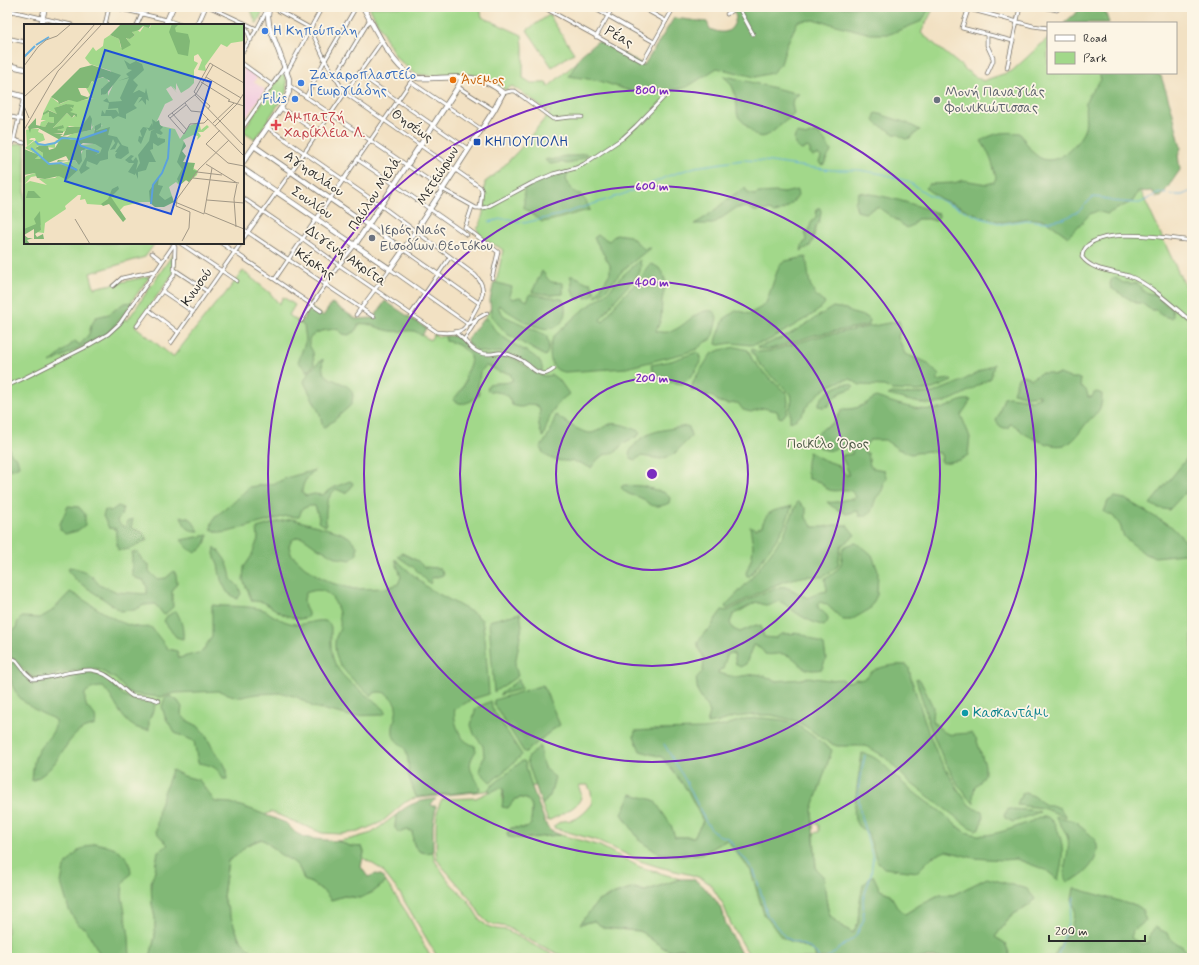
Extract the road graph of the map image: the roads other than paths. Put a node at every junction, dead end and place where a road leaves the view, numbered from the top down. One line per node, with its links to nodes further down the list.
1 (45, 7): 28 (street)
2 (109, 7): 36 (street)
3 (113, 7): 25 (street)
4 (145, 7): 25 (street)
5 (173, 7): 31 (street)
6 (205, 7): 39 (street)
7 (210, 7): 33 (street)
8 (270, 7): 40 (street); 42 (street); 56 (street)
9 (322, 7): 40 (street)
10 (356, 7): 53 (street)
11 (363, 7): 29 (street)
12 (543, 7): 45 (street, Ρέας)
13 (592, 7): 27 (street)
14 (613, 7): 27 (street)
15 (641, 7): 30 (street)
16 (674, 7): 30 (street)
17 (736, 7): 24 (street); 26 (street)
18 (740, 7): 24 (street)
19 (1020, 7): 32 (street)
20 (1043, 7): 21 (street)
21 (1060, 7)
22 (969, 8): 32 (street); 44 (street)
23 (7, 10): 28 (street)
24 (741, 12): 43 (street)
25 (142, 14): 31 (street); 37 (street)
26 (727, 14)
27 (608, 16): 45 (street); 51 (street)
28 (42, 18): 34 (street); 35 (street)
29 (370, 19): 48 (street); 62 (street)
30 (666, 21): 51 (street)
31 (166, 22): 38 (street)
32 (1017, 22): 41 (street); 49 (street)
33 (244, 23): 42 (street); 47 (street)
34 (41, 24)
35 (68, 24)
36 (105, 24)
37 (137, 24)
38 (176, 24)
39 (198, 24)
40 (310, 28): 53 (street, Θησέως); 59 (street)
41 (1047, 28)
42 (257, 29): 47 (street)
43 (753, 34)
44 (987, 34): 49 (street); 61 (street)
45 (596, 37): 51 (street, Ρέας)
46 (7, 38): 50 (street)
47 (251, 40): 52 (street)
48 (382, 40): 60 (street); 64 (street)
49 (1013, 41): 57 (street)
50 (24, 42)
51 (654, 42)
52 (244, 50)
53 (325, 60): 62 (street, Θησέως); 73 (street)
54 (7, 65): 58 (street)
55 (244, 65): 65 (street)
56 (284, 66): 59 (street); 65 (street)
57 (1007, 68)
58 (24, 69)
59 (287, 72): 66 (street)
60 (359, 74): 69 (street); 75 (street)
61 (987, 74)
62 (335, 77): 69 (street, Θησέως)
63 (462, 77): 64 (street); 67 (street, Παύλου Μελά); 70 (street)
64 (412, 80): 75 (street); 76 (street)
65 (272, 84): 86 (street)
66 (290, 86): 73 (street); 77 (street)
67 (458, 87): 76 (street, Παύλου Μελά); 78 (street)
68 (7, 92): 71 (street)
69 (345, 93): 79 (street); 84 (street, Θησέως)
70 (503, 93): 78 (street, Μετεώρων); 81 (street)
71 (24, 95)
72 (665, 96): 112 (street)
73 (306, 97): 79 (street)
74 (24, 99): 82 (street)
75 (397, 101): 84 (street); 85 (street)
76 (446, 106): 85 (street, Παύλου Μελά); 88 (street)
77 (281, 108): 87 (street); 89 (street)
78 (494, 110): 88 (street, Μετεώρων)
79 (331, 114): 89 (street); 90 (street)
80 (7, 116): 82 (street)
81 (582, 117)
82 (19, 119): 83 (street); 91 (street)
83 (24, 120)
84 (385, 120): 90 (street); 94 (street, Θησέως)
85 (433, 125): 94 (street, Παύλου Μελά); 96 (street)
86 (244, 126)
87 (267, 127): 95 (street); 97 (street)
88 (481, 129): 96 (street, Μετεώρων)
89 (318, 133): 97 (street)
90 (371, 141): 98 (street); 100 (street)
91 (14, 142): 92 (street); 93 (street)
92 (7, 143)
93 (24, 143)
94 (420, 145): 100 (street, Παύλου Μελά); 102 (street, Θησέως)
95 (254, 146): 99 (street); 103 (street, Αγησιλάου)
96 (468, 149): 102 (street, Μετεώρων)
97 (304, 154): 103 (street); 104 (street)
98 (358, 160): 104 (street); 105 (street)
99 (244, 161)
100 (407, 165): 105 (street, Παύλου Μελά); 106 (street)
101 (244, 170): 107 (street, Σουλίου)
102 (454, 170): 106 (street, Μετεώρων); 112 (street, Θησέως)
103 (292, 172): 107 (street); 109 (street, Αγησιλάου)
104 (344, 181): 109 (street); 110 (street)
105 (394, 184): 110 (street, Παύλου Μελά); 113 (street)
106 (442, 189): 111 (street); 113 (street, Μετεώρων)
107 (277, 192): 114 (street); 115 (street, Σουλίου)
108 (244, 199): 114 (street, Διγενή Ακρίτα)
109 (331, 199): 115 (street); 116 (street, Αγησιλάου)
110 (380, 206): 116 (street, Παύλου Μελά); 119 (street)
111 (472, 207): 112 (street); 117 (street)
112 (480, 208)
113 (429, 210): 119 (street, Μετεώρων); 121 (street)
114 (262, 212): 120 (street); 124 (street, Διγενή Ακρίτα)
115 (317, 219): 124 (street); 130 (street, Σουλίου)
116 (368, 225): 130 (street, Παύλου Μελά); 131 (street, Αγησιλάου)
117 (465, 227): 121 (street); 143 (street)
118 (244, 230): 120 (street, Κέρκης)
119 (416, 231): 131 (street, Μετεώρων); 134 (street)
120 (248, 232): 123 (street); 135 (street, Κέρκης)
121 (463, 233): 122 (street)
122 (467, 235)
123 (244, 238)
124 (303, 239): 135 (street); 137 (street, Διγενή Ακρίτα)
125 (1192, 241): 164 (street)
126 (174, 244): 136 (street); 139 (street)
127 (181, 244): 141 (street)
128 (222, 244): 132 (street)
129 (239, 244): 132 (street, Κνωσού)
130 (354, 245): 137 (street, Παύλου Μελά); 138 (street, Σουλίου)
131 (404, 250): 138 (street, Μετεώρων); 142 (street, Αγησιλάου)
132 (234, 252): 141 (street, Κνωσού); 144 (street)
133 (152, 253): 136 (street)
134 (450, 257): 142 (street); 152 (street)
135 (289, 260): 144 (street); 146 (street, Κέρκης)
136 (162, 261): 140 (street)
137 (339, 265): 146 (street, Παύλου Μελά); 148 (street, Διγενή Ακρίτα)
138 (390, 269): 148 (street, Μετεώρων); 151 (street, Σουλίου)
139 (175, 270): 149 (street); 150 (street)
140 (155, 271): 147 (street); 172 (street)
141 (221, 271): 145 (street); 150 (street, Κνωσού)
142 (438, 274): 151 (street); 152 (street, Αγησιλάου)
143 (492, 278)
144 (275, 279): 153 (street)
145 (237, 281)
146 (326, 284): 153 (street, Παύλου Μελά); 154 (street, Κέρκης)
147 (113, 286)
148 (375, 290): 154 (street, Μετεώρων); 159 (street, Διγενή Ακρίτα)
149 (162, 291): 155 (street); 156 (street)
150 (207, 291): 156 (street, Κνωσού)
151 (425, 294): 159 (street); 165 (street, Σουλίου)
152 (480, 303): 165 (street)
153 (312, 305): 157 (street); 163 (street, Παύλου Μελά)
154 (361, 308): 160 (street, Μετεώρων); 161 (street, Κέρκης)
155 (149, 310): 166 (street); 167 (street)
156 (193, 312): 167 (street, Κνωσού)
157 (322, 312)
158 (487, 313): 162 (street)
159 (411, 314): 168 (street, Διγενή Ακρίτα)
160 (356, 315)
161 (374, 317)
162 (478, 318): 165 (street); 169 (street)
163 (301, 321)
164 (1192, 322)
165 (468, 324): 168 (street)
166 (137, 326)
167 (178, 332): 170 (street, Κνωσού)
168 (455, 332): 169 (street)
169 (464, 340): 171 (street)
170 (171, 343)
171 (554, 369)
172 (7, 386)
173 (7, 656): 174 (street)
174 (159, 701)

